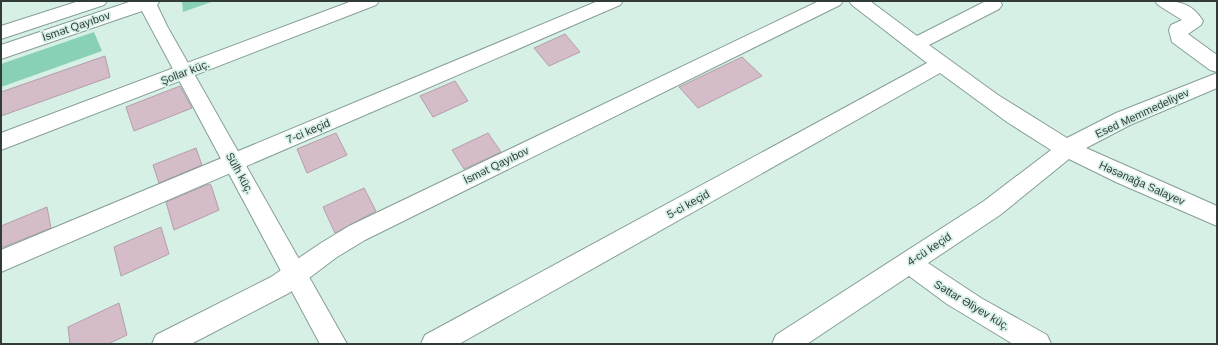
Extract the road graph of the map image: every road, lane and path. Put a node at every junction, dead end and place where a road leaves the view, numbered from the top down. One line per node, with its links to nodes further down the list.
1 (98, 1): 9 (street, İsmət Qayıbov)
2 (148, 1): 11 (street, İsmət Qayıbov); 14 (street, Sülh küç.)
3 (370, 1): 14 (street, Şollar küç.)
4 (614, 1): 18 (street, 7-ci keçid)
5 (834, 1): 22 (street, İsmət Qayıbov)
6 (858, 1): 10 (street, Həsənağa Salayev)
7 (1164, 1): 13 (street)
8 (993, 5): 10 (street)
9 (1, 33)
10 (916, 44): 12 (street, Həsənağa Salayev)
11 (1, 52)
12 (941, 64): 17 (street, Həsənağa Salayev); 26 (street, 5-ci keçid)
13 (1217, 66)
14 (185, 72): 16 (street, Şollar küç.); 18 (street, Sülh küç.)
15 (1217, 80): 17 (street, Esed Memmedeliyev)
16 (1, 142)
17 (1068, 148): 19 (street, Həsənağa Salayev); 21 (street, 4-cü keçid)
18 (234, 162): 20 (street, 7-ci keçid); 22 (street, Sülh küç.)
19 (1217, 216)
20 (1, 261)
21 (909, 262): 23 (street, 4-cü keçid); 27 (street, Səttar Əliyev küç.)
22 (296, 274): 24 (street, İsmət Qayıbov); 25 (street, Sülh küç.)
23 (801, 340)
24 (165, 344)
25 (334, 344)
26 (434, 344)
27 (1038, 344)

